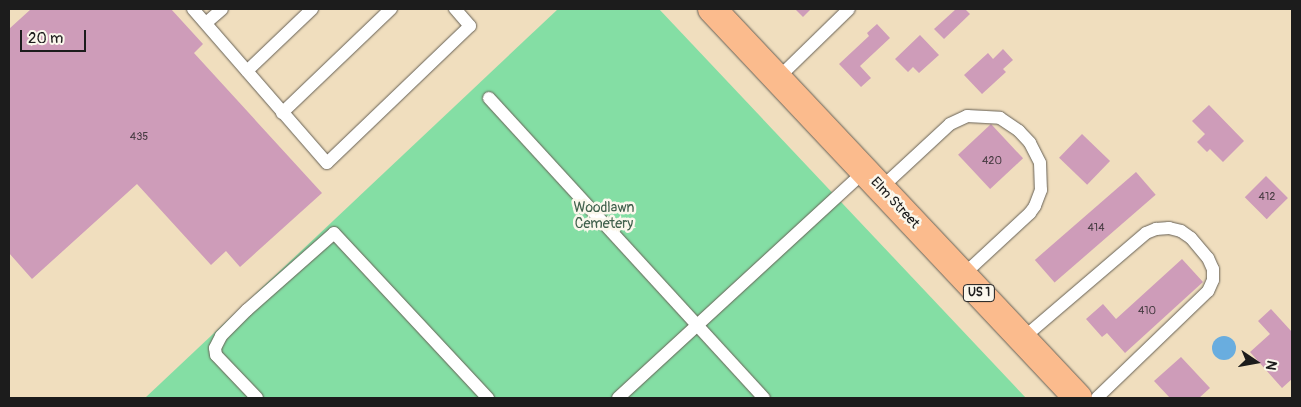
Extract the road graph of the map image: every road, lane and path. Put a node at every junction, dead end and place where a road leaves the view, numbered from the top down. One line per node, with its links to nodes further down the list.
1 (193, 9): 8 (lane)
2 (222, 9): 8 (lane)
3 (312, 9): 9 (lane)
4 (391, 9): 12 (lane)
5 (455, 9): 12 (lane)
6 (712, 9): 10 (main road, Elm Street / US 1)
7 (849, 9): 10 (lane)
8 (206, 23): 9 (lane)
9 (247, 71): 12 (lane)
10 (777, 79): 13 (main road, Elm Street / US 1)
11 (490, 98): 15 (lane)
12 (282, 114)
13 (873, 179): 14 (main road, Elm Street / US 1); 14 (lane); 15 (lane)
14 (963, 276): 16 (main road, Elm Street / US 1)
15 (697, 327): 19 (lane); 20 (lane)
16 (1022, 339): 21 (main road, Elm Street / US 1); 22 (lane)
17 (258, 398): 18 (lane)
18 (488, 398)
19 (618, 398)
20 (764, 398)
21 (1078, 398)
22 (1097, 398)

